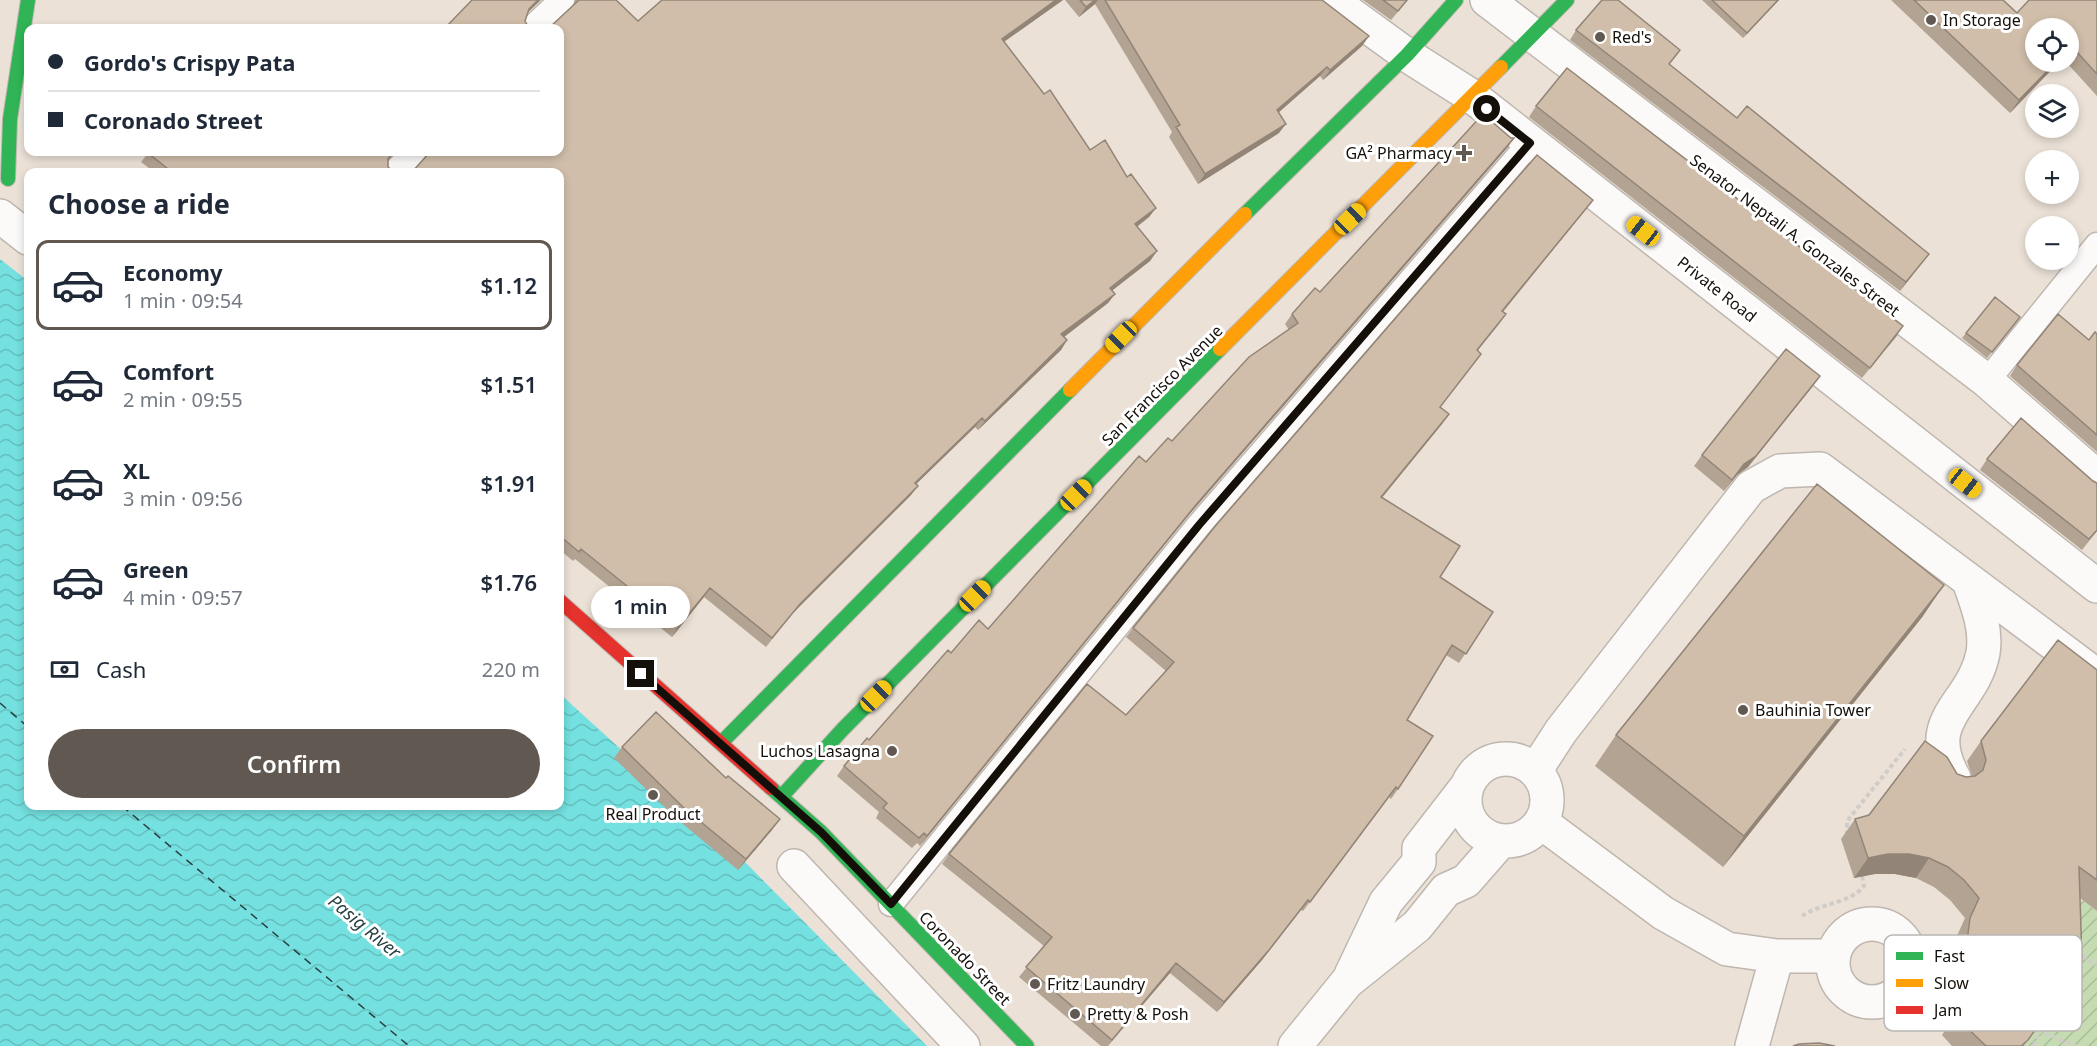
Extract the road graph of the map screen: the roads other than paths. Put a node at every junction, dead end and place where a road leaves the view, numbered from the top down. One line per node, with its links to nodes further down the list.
1 (28, 0): 7 (main road)
2 (562, 0): 8 (lane)
3 (1331, 0): 11 (street, Private Road)
4 (1456, 0): 11 (main road)
5 (1487, 0): 10 (street, Senator Neptali A. Gonzales Street)
6 (1567, 0): 10 (main road, San Francisco Avenue)
7 (24, 24)
8 (536, 24)
9 (24, 26): 16 (main road)
10 (1533, 36): 12 (main road, San Francisco Avenue); 21 (street, Senator Neptali A. Gonzales Street)
11 (1407, 55): 12 (street, Private Road); 27 (main road)
12 (1473, 97): 13 (street, Private Road); 31 (main road, San Francisco Avenue)
13 (1530, 143): 24 (street, Private Road); 35 (lane)
14 (410, 156): 15 (lane)
15 (399, 168)
16 (4, 176): 17 (main road)
17 (22, 189)
18 (0, 216): 19 (street)
19 (24, 235)
20 (2097, 245): 21 (lane)
21 (1987, 381): 22 (street, Senator Neptali A. Gonzales Street)
22 (2097, 477)
23 (1970, 581): 26 (street); 28 (street); 29 (street)
24 (2097, 586)
25 (564, 605): 27 (main road, Coronado Street)
26 (2097, 676)
27 (721, 743): 31 (main road, Coronado Street)
28 (1536, 771): 30 (street); 32 (street)
29 (1954, 778)
30 (1467, 786): 33 (street); 39 (street)
31 (782, 796): 35 (main road, Coronado Street)
32 (1541, 822): 33 (street); 37 (street)
33 (1501, 841): 39 (street)
34 (794, 866): 41 (street)
35 (891, 904): 42 (main road, Coronado Street)
36 (1899, 935): 38 (street)
37 (1777, 956): 38 (street); 44 (street)
38 (1832, 956): 40 (street)
39 (1347, 982): 43 (street)
40 (1884, 1000)
41 (963, 1046)
42 (1027, 1046)
43 (1295, 1046)
44 (1752, 1046)

